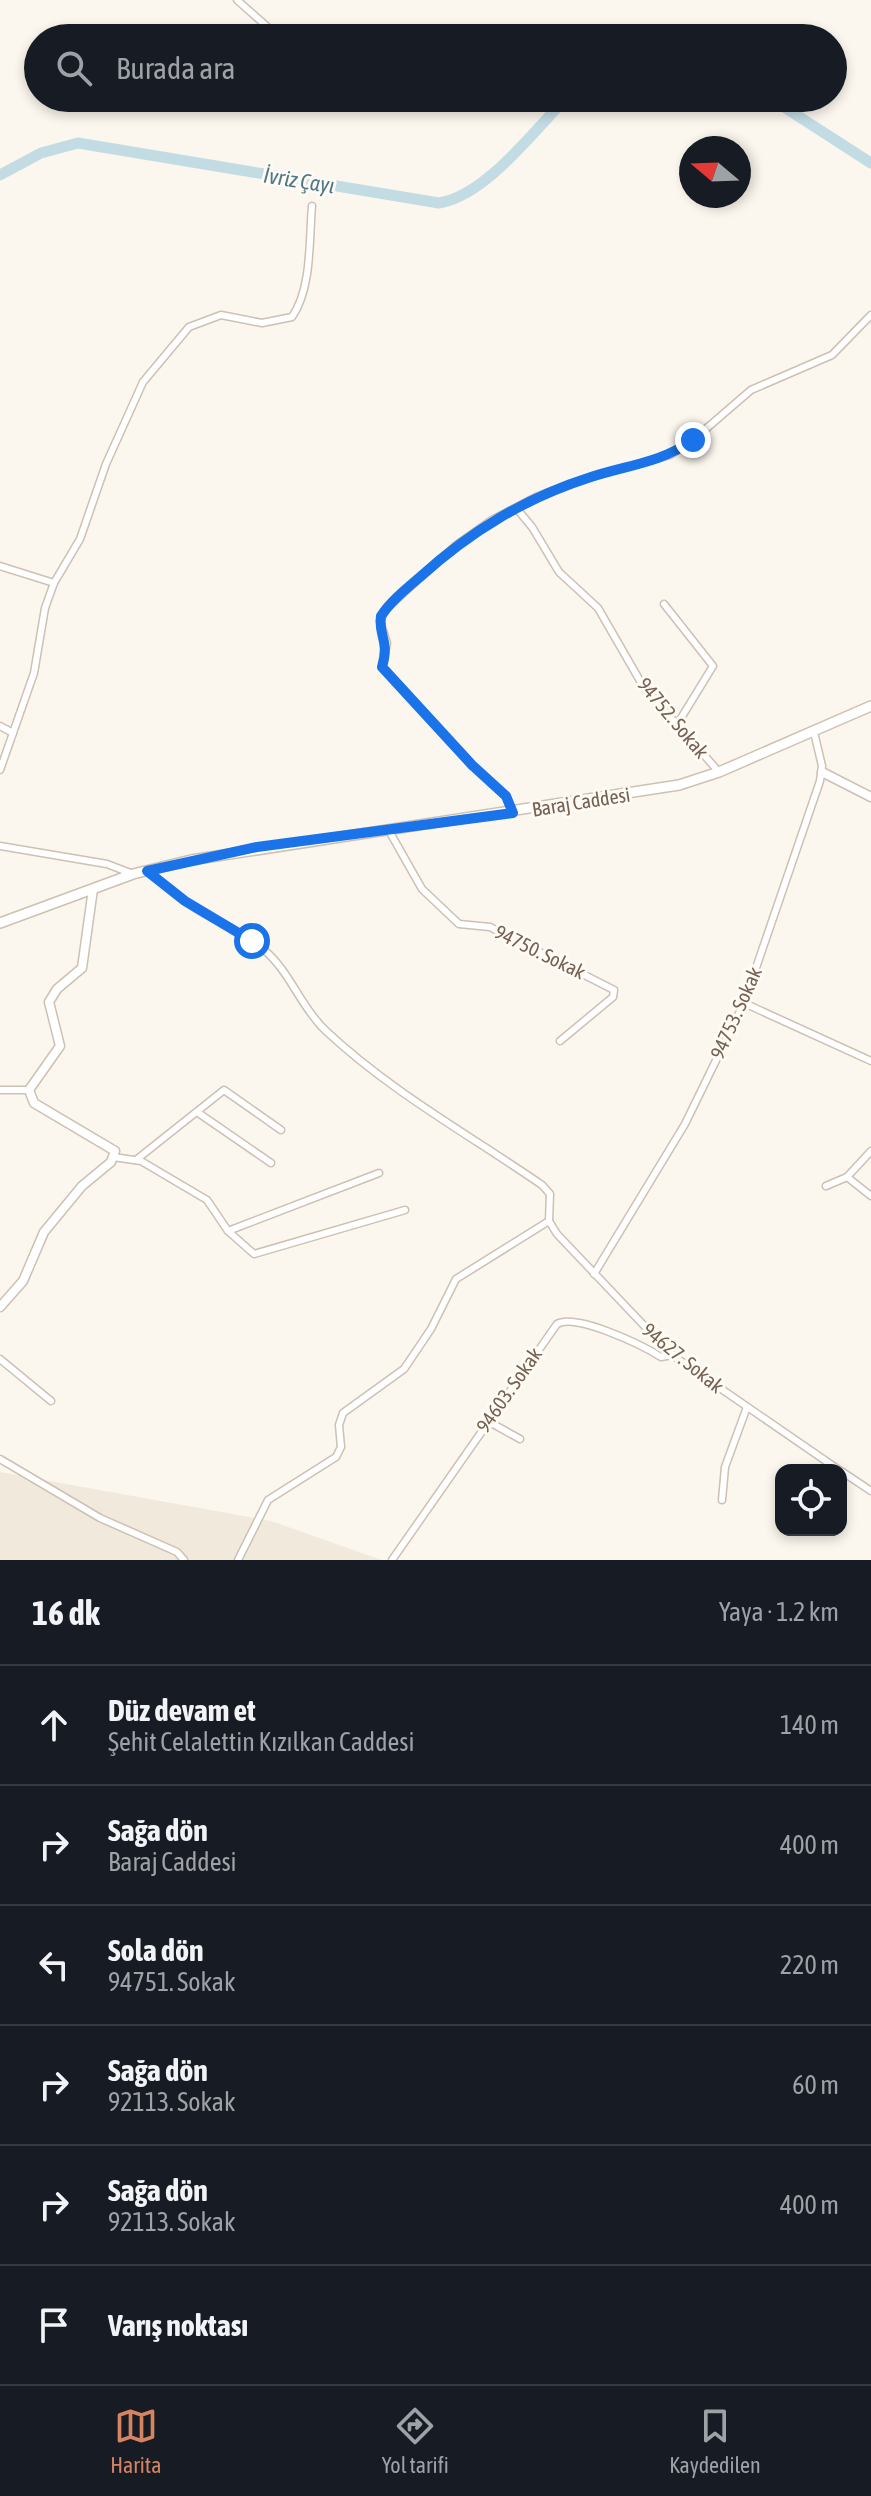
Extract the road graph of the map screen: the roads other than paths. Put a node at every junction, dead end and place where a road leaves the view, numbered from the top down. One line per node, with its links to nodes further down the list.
1 (237, 0): 2 (street)
2 (264, 24)
3 (312, 206): 7 (street)
4 (871, 315): 5 (street)
5 (517, 509): 10 (street, 94752. Sokak); 18 (street)
6 (0, 566): 7 (street)
7 (54, 583): 13 (street)
8 (664, 604): 10 (street)
9 (871, 706): 12 (main road, Baraj Caddesi)
10 (678, 723): 15 (street, 94752. Sokak)
11 (0, 726): 13 (street)
12 (814, 732): 15 (main road, Baraj Caddesi); 16 (street, 94753. Sokak)
13 (13, 733): 14 (street)
14 (0, 770)
15 (719, 772): 18 (main road, Baraj Caddesi)
16 (822, 772): 17 (street); 25 (street, 94753. Sokak)
17 (871, 797)
18 (513, 813): 19 (main road, Baraj Caddesi)
19 (388, 829): 21 (main road, Baraj Caddesi); 26 (street, 94750. Sokak)
20 (0, 846): 22 (street)
21 (147, 871): 22 (main road, Baraj Caddesi); 41 (street)
22 (133, 874): 23 (main road, Baraj Caddesi)
23 (93, 889): 24 (main road, Baraj Caddesi); 29 (street)
24 (0, 923)
25 (744, 1003): 27 (street); 43 (street, 94753. Sokak)
26 (560, 1041)
27 (871, 1061)
28 (0, 1090): 29 (street)
29 (29, 1090): 33 (street)
30 (197, 1112): 31 (street); 34 (street); 35 (street)
31 (281, 1130)
32 (871, 1151): 37 (street)
33 (113, 1157): 34 (street); 44 (street)
34 (136, 1160): 42 (street)
35 (271, 1163)
36 (379, 1173): 42 (street)
37 (847, 1177): 38 (street); 39 (street)
38 (826, 1186)
39 (871, 1196)
40 (405, 1210): 42 (street)
41 (549, 1221): 43 (street, 94627. Sokak); 57 (street)
42 (228, 1231)
43 (594, 1274): 45 (street, 94627. Sokak)
44 (0, 1306)
45 (672, 1355): 48 (street, 94627. Sokak); 49 (street, 94603. Sokak)
46 (0, 1359): 47 (street)
47 (51, 1401)
48 (747, 1407): 52 (street, 94627. Sokak); 55 (street)
49 (484, 1427): 50 (street); 58 (street, 94603. Sokak)
50 (520, 1439)
51 (0, 1459): 56 (street)
52 (831, 1464)
53 (847, 1475): 54 (street, 94627. Sokak)
54 (871, 1491)
55 (722, 1500)
56 (184, 1560)
57 (238, 1560)
58 (392, 1560)

